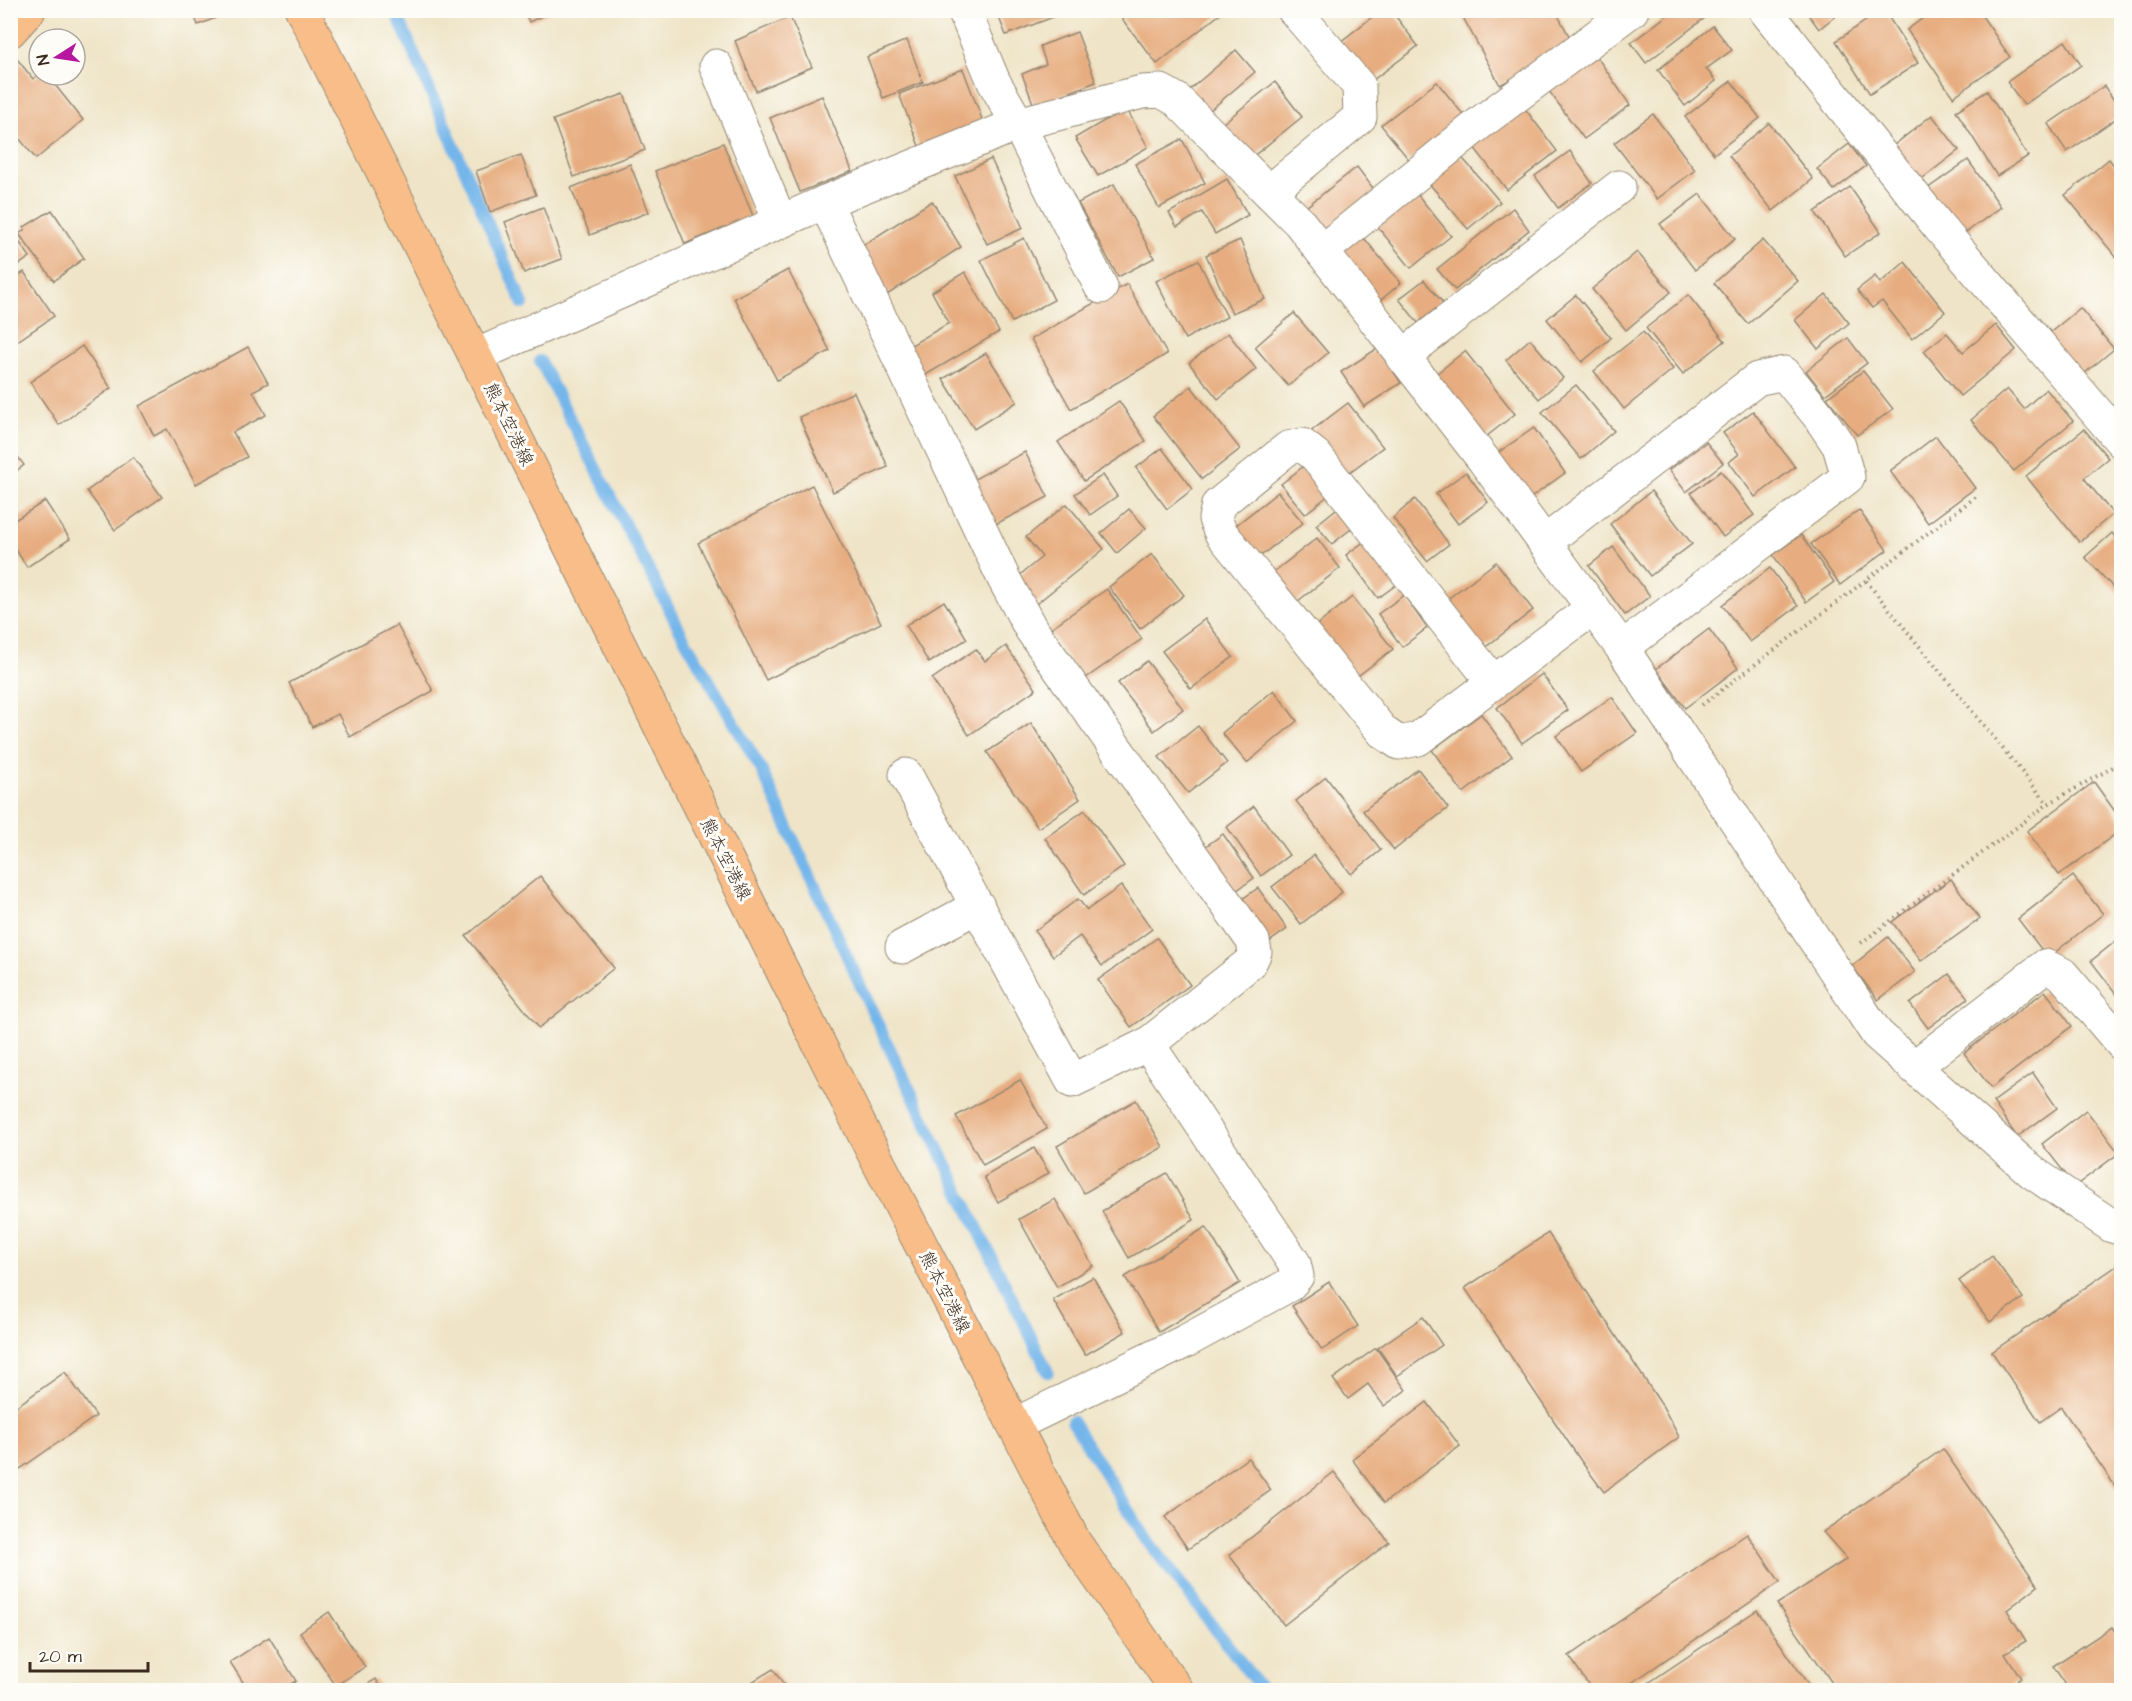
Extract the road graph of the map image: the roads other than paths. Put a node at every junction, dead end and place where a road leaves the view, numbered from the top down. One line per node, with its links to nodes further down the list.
1 (29, 10): 7 (main road)
2 (302, 10): 16 (main road, 熊本空港線)
3 (964, 10): 9 (street)
4 (1294, 10): 11 (street)
5 (1765, 10): 18 (street)
6 (1620, 14): 14 (street)
7 (10, 31)
8 (716, 66): 13 (street)
9 (1018, 124): 11 (street); 12 (street); 15 (street)
10 (1619, 187): 17 (street)
11 (1269, 192): 14 (street)
12 (825, 202): 13 (street); 26 (street)
13 (780, 221): 16 (street)
14 (1322, 251): 17 (street)
15 (1101, 287)
16 (475, 356): 30 (main road, 熊本空港線)
17 (1402, 357): 19 (street)
18 (2121, 442)
19 (1545, 542): 20 (street); 21 (street)
20 (1593, 608): 21 (street); 22 (street)
21 (1622, 648): 28 (street)
22 (1493, 682): 22 (street)
23 (906, 776): 24 (street)
24 (978, 906): 25 (street); 26 (street)
25 (902, 947)
26 (1148, 1044): 30 (street)
27 (2121, 1044): 28 (street)
28 (1914, 1067): 29 (street)
29 (2121, 1229)
30 (1014, 1425): 31 (main road, 熊本空港線)
31 (1178, 1690)

